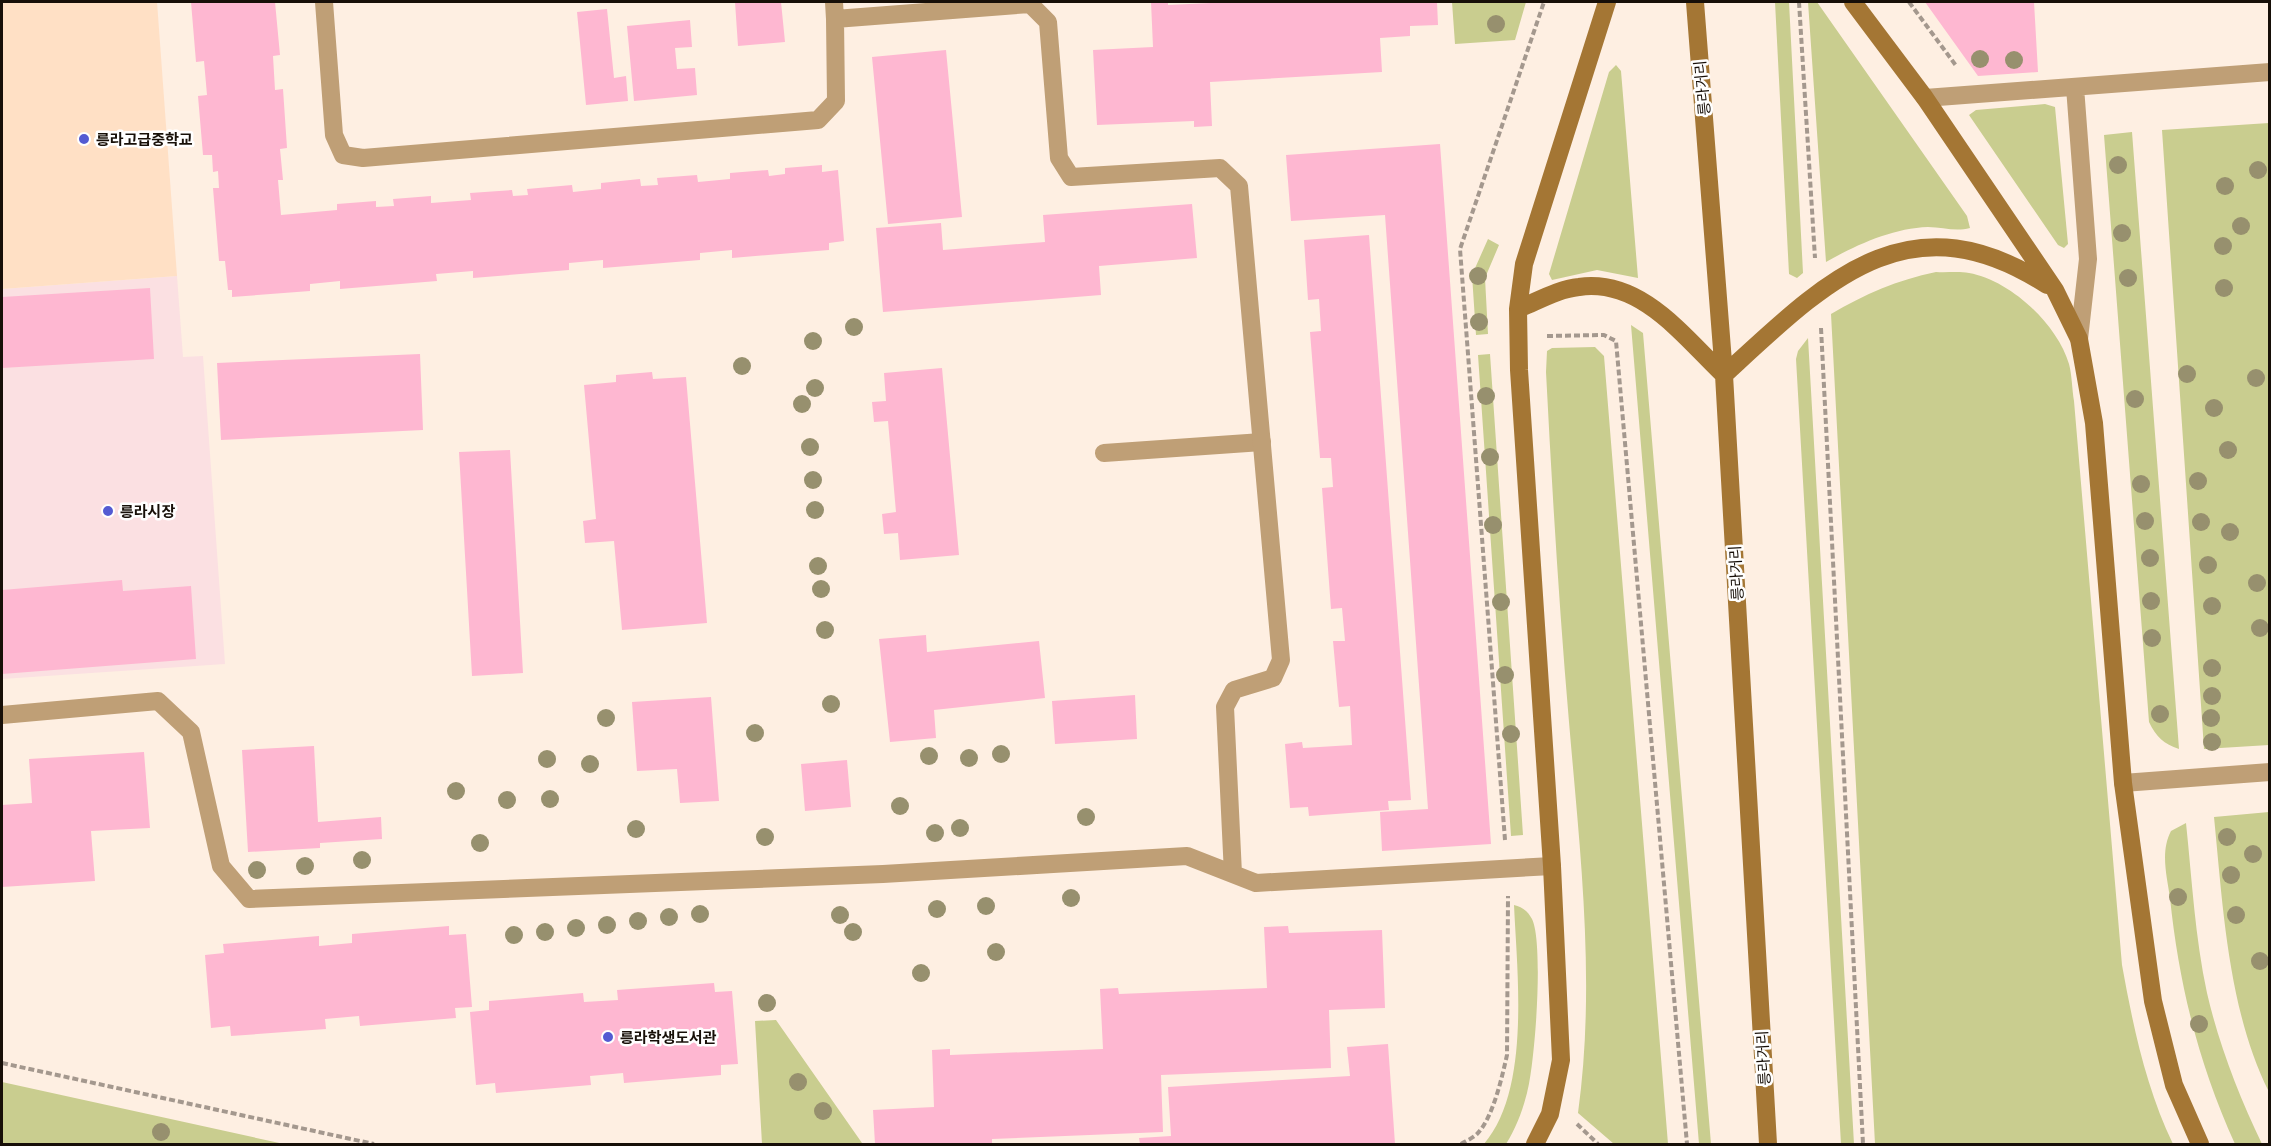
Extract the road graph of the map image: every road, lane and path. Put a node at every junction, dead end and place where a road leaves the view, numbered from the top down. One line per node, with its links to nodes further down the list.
1 (324, 2): 8 (street)
2 (1544, 2): 25 (path)
3 (1607, 2): 15 (main road)
4 (1695, 2): 18 (main road, 릉라거리)
5 (1799, 2): 14 (path)
6 (1853, 2): 12 (main road)
7 (1909, 2): 11 (path)
8 (835, 10): 19 (street)
9 (2270, 72): 10 (street)
10 (2075, 87): 11 (street); 17 (street)
11 (1977, 94): 12 (street)
12 (1925, 98): 13 (main road)
13 (2055, 290): 14 (main road); 17 (main road)
14 (1818, 292): 18 (main road); 33 (path)
15 (1518, 309): 16 (main road); 18 (main road)
16 (1519, 338): 24 (main road); 31 (path)
17 (2079, 339): 23 (main road)
18 (1724, 375): 32 (main road, 릉라거리)
19 (1262, 442): 20 (street); 26 (street)
20 (1104, 453)
21 (2, 716): 26 (street)
22 (2270, 772): 23 (street)
23 (2123, 783): 34 (main road)
24 (1552, 866): 25 (street); 30 (main road)
25 (1507, 868): 26 (street); 29 (path)
26 (1233, 874)
27 (2, 1063): 28 (path)
28 (374, 1144)
29 (1461, 1144)
30 (1534, 1144)
31 (1687, 1144)
32 (1767, 1144)
33 (1863, 1144)
34 (2200, 1144)

